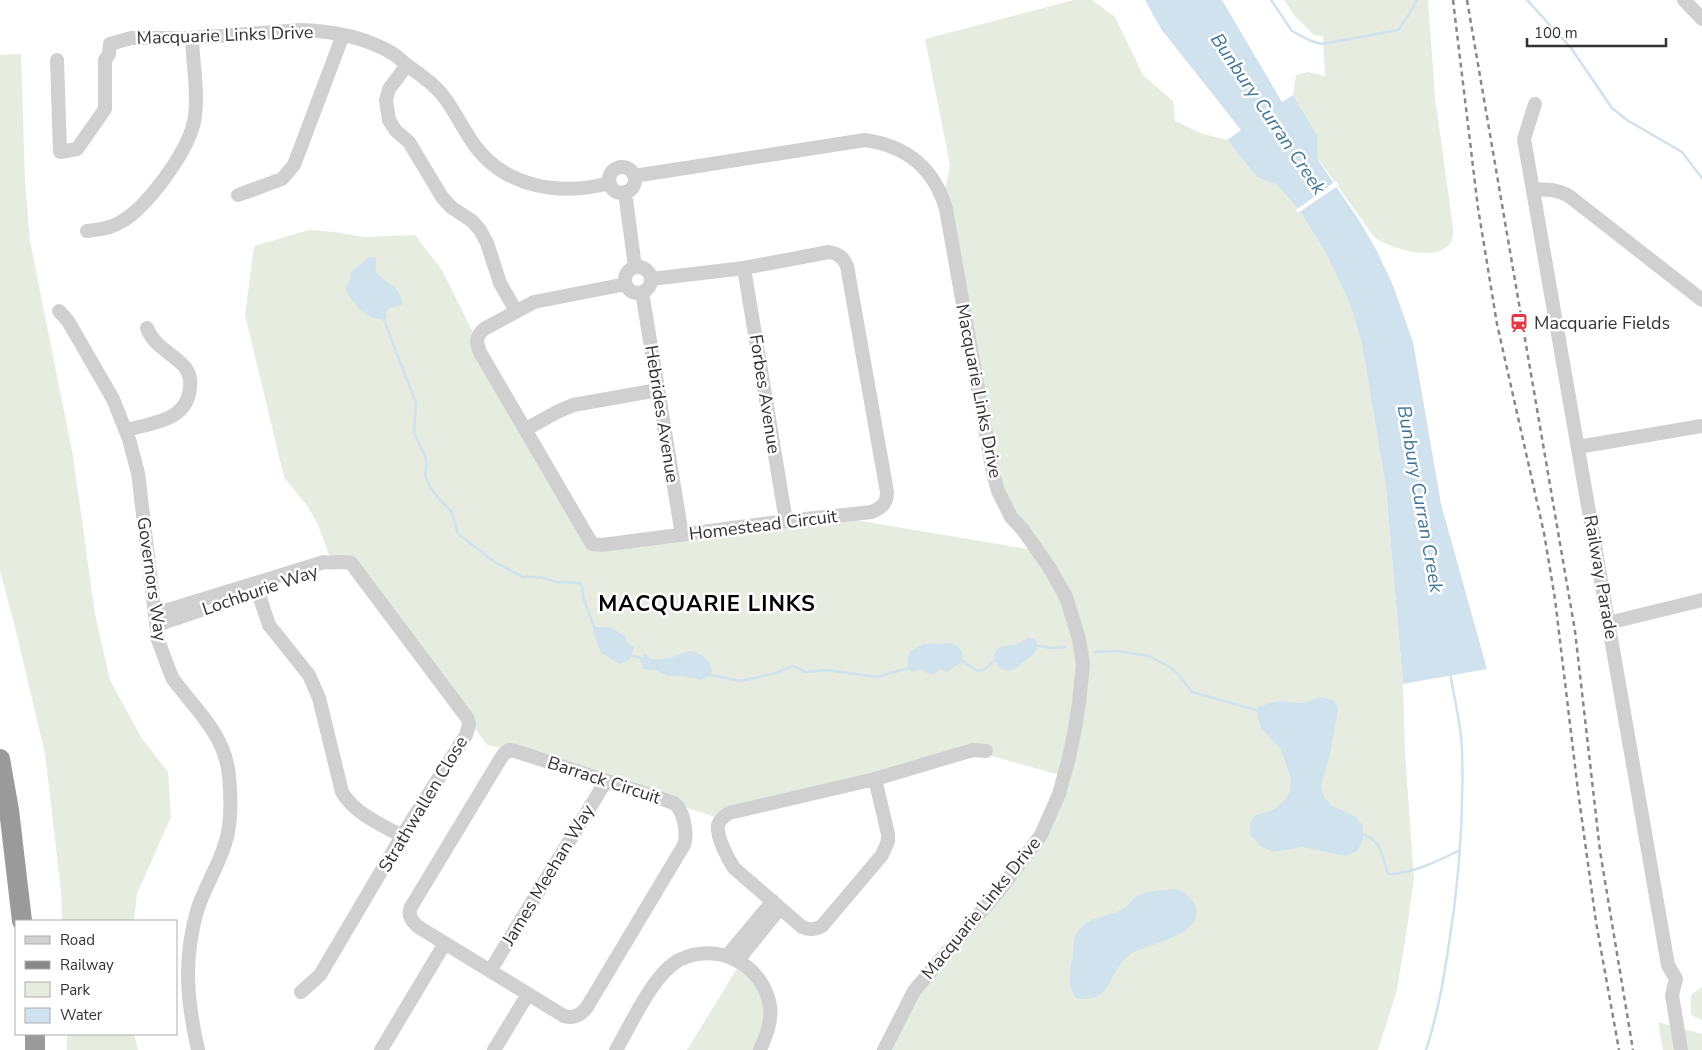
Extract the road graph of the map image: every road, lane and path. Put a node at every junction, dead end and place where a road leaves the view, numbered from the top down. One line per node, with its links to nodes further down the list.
1 (1684, 0): 2 (street)
2 (1702, 19)
3 (343, 35): 4 (street, Macquarie Links Drive); 6 (street, Macquarie Links Drive); 12 (street)
4 (192, 38): 5 (street, Macquarie Links Drive); 13 (street)
5 (57, 60)
6 (407, 65): 9 (street, Macquarie Links Drive); 21 (street)
7 (1535, 104): 10 (street, Railway Parade)
8 (634, 176): 9 (street); 11 (street); 54 (street, Macquarie Links Drive)
9 (610, 183): 11 (street)
10 (1533, 190): 19 (street); 27 (street, Railway Parade)
11 (625, 192): 14 (street)
12 (238, 195)
13 (87, 231)
14 (636, 268): 16 (street); 17 (street)
15 (744, 268): 16 (street, Homestead Circuit); 28 (street, Forbes Avenue); 28 (street, Homestead Circuit)
16 (651, 279): 18 (street)
17 (626, 284): 18 (street); 21 (street, Homestead Circuit)
18 (642, 292): 23 (street, Hebrides Avenue)
19 (1702, 300)
20 (59, 311): 26 (street, Governors Way)
21 (516, 311): 25 (street, Homestead Circuit)
22 (147, 328): 26 (street)
23 (658, 390): 25 (street); 29 (street, Hebrides Avenue)
24 (1702, 426): 27 (street)
25 (526, 429): 29 (street, Homestead Circuit)
26 (126, 430): 33 (street, Governors Way)
27 (1578, 446): 34 (street, Railway Parade)
28 (786, 520): 29 (street, Homestead Circuit)
29 (682, 535)
30 (330, 563): 31 (street, Lochburie Way); 39 (street, Strathwallen Close)
31 (257, 587): 33 (street, Lochburie Way); 39 (street)
32 (1702, 600): 34 (street)
33 (156, 620): 49 (street, Governors Way)
34 (1608, 622): 55 (street, Railway Parade)
35 (986, 751): 37 (street)
36 (0, 759): 41 (highway)
37 (875, 779): 40 (street); 40 (street)
38 (606, 780): 42 (street, Barrack Circuit); 44 (street, James Meehan Way); 46 (street, Barrack Circuit)
39 (402, 836): 45 (street, Strathwallen Close)
40 (777, 904): 43 (street)
41 (22, 920)
42 (445, 943): 44 (street, Barrack Circuit); 50 (street)
43 (732, 958): 52 (street); 53 (street)
44 (490, 970): 46 (street, Barrack Circuit)
45 (301, 992)
46 (528, 994): 51 (street)
47 (35, 1035): 48 (highway)
48 (35, 1050)
49 (198, 1050)
50 (381, 1050)
51 (494, 1050)
52 (616, 1050)
53 (760, 1050)
54 (884, 1050)
55 (1681, 1050)

